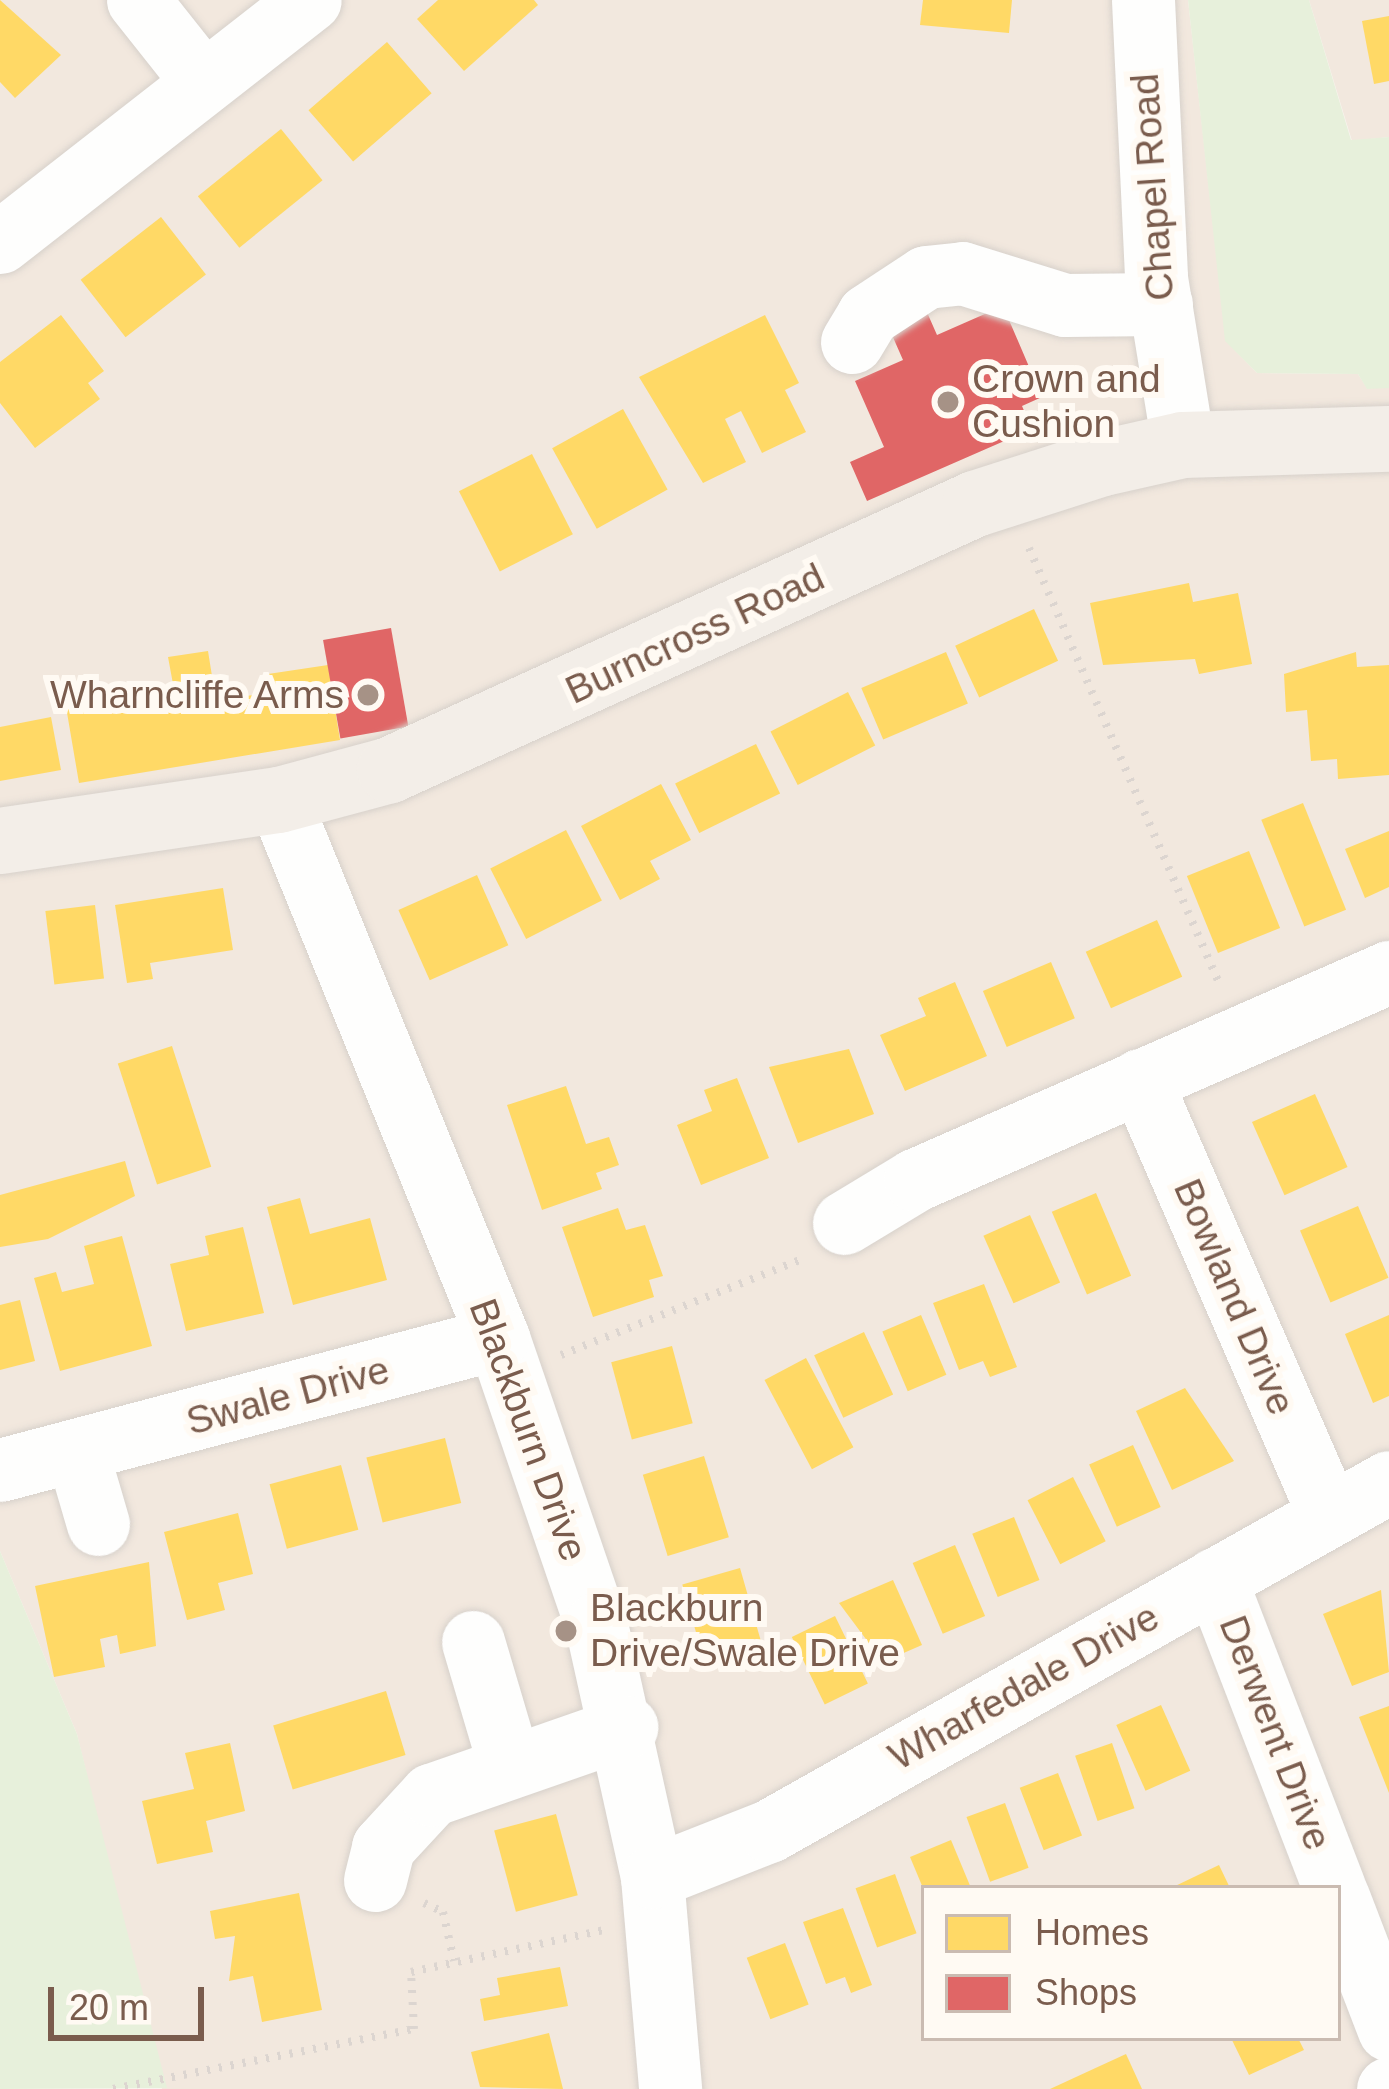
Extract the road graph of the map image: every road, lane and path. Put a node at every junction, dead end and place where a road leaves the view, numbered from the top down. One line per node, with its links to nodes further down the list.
1 (138, 0): 4 (street)
2 (310, 0): 4 (street)
3 (1144, 0): 6 (street, Chapel Road)
4 (203, 82): 5 (street)
5 (0, 242)
6 (1160, 304): 7 (street); 9 (street, Chapel Road)
7 (852, 342)
8 (1389, 439): 9 (main road, Burncross Road)
9 (1183, 445): 10 (main road, Burncross Road)
10 (1012, 491): 11 (main road, Burncross Road); 14 (path)
11 (278, 800): 12 (main road, Burncross Road); 17 (street, Blackburn Drive)
12 (0, 841)
13 (1389, 972): 14 (street)
14 (1242, 1036): 15 (street)
15 (1140, 1081): 16 (street); 21 (street, Bowland Drive)
16 (844, 1223): 17 (path)
17 (504, 1354): 18 (street, Swale Drive); 25 (street, Blackburn Drive)
18 (77, 1452): 19 (street, Swale Drive); 22 (street)
19 (0, 1470)
20 (1389, 1482): 21 (street, Wharfedale Drive)
21 (1329, 1514): 23 (street, Wharfedale Drive)
22 (98, 1524)
23 (1215, 1579): 28 (street, Derwent Drive); 29 (street, Wharfedale Drive)
24 (473, 1642): 26 (street)
25 (626, 1727): 26 (street); 29 (street, Blackburn Drive)
26 (510, 1767): 27 (street)
27 (375, 1880)
28 (1333, 1885)
29 (655, 1898): 32 (path); 33 (street, Blackburn Drive)
30 (1341, 1906): 31 (street, Derwent Drive)
31 (1389, 2030)
32 (113, 2089)
33 (670, 2089)

